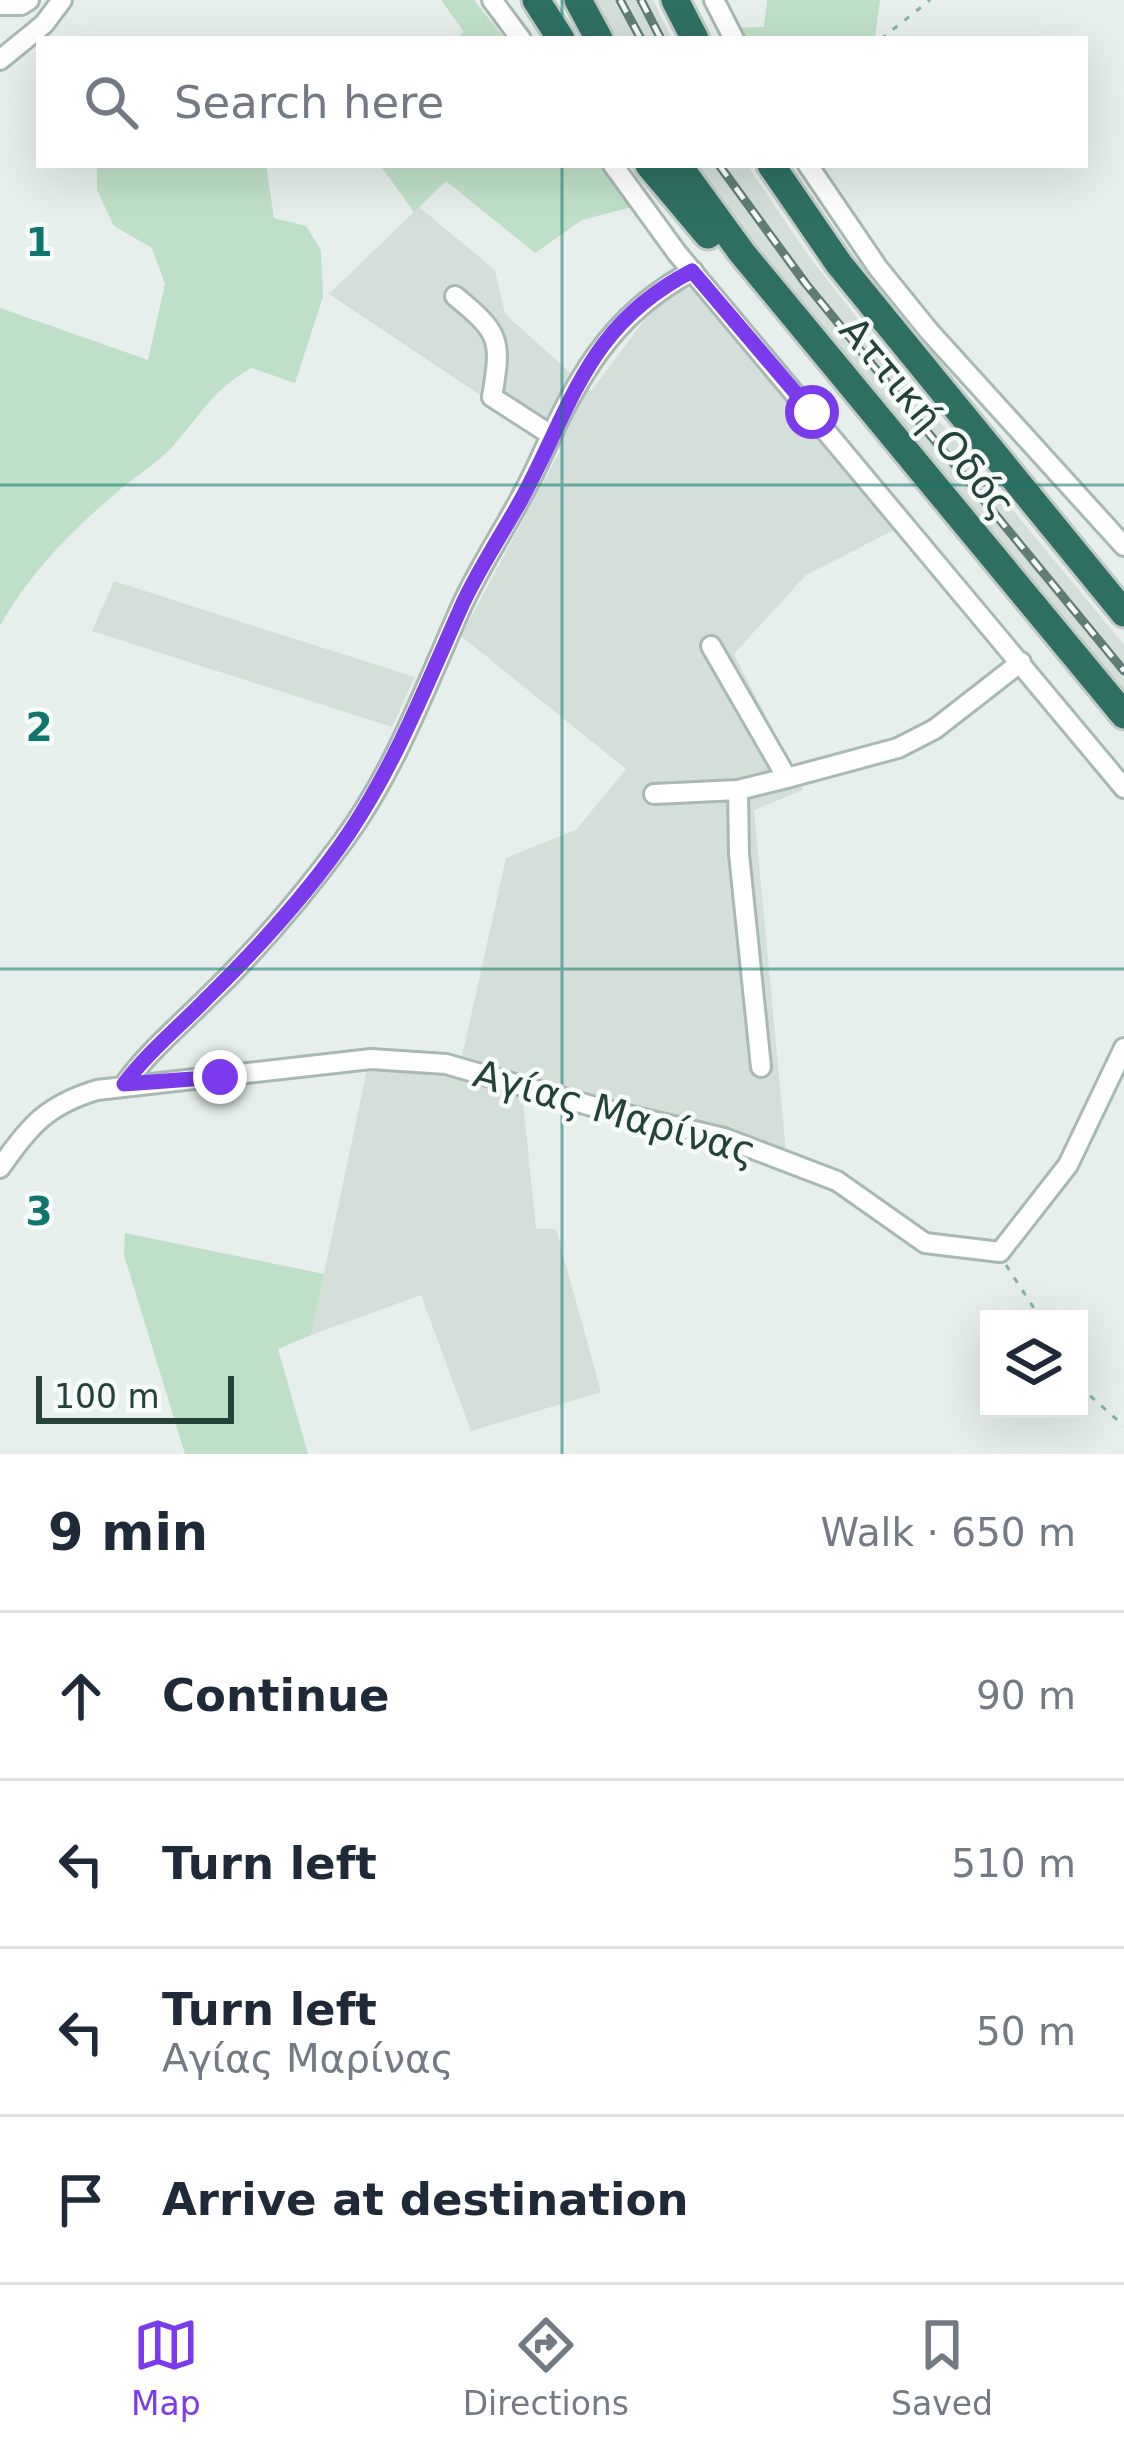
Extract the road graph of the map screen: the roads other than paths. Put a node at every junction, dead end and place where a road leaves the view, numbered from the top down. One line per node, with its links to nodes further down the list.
1 (29, 0): 7 (street)
2 (62, 0): 12 (street)
3 (493, 0): 8 (street)
4 (536, 0): 9 (highway)
5 (578, 0): 10 (highway)
6 (714, 0): 11 (street)
7 (0, 5)
8 (519, 36)
9 (559, 36)
10 (597, 36)
11 (732, 36)
12 (0, 60)
13 (615, 168): 18 (street)
14 (652, 168): 20 (highway)
15 (680, 168): 20 (highway, Αττική Οδός)
16 (773, 168): 23 (highway, Αττική Οδός)
17 (810, 168): 22 (street)
18 (692, 271): 21 (street); 25 (street)
19 (455, 296): 21 (street)
20 (821, 350): 26 (highway, Αττική Οδός)
21 (551, 436): 33 (street)
22 (1124, 546)
23 (1124, 613)
24 (710, 646): 27 (street)
25 (1022, 662): 27 (street); 28 (street)
26 (1124, 715)
27 (787, 778): 29 (street)
28 (1124, 788)
29 (738, 790): 30 (street); 32 (street)
30 (654, 794)
31 (1124, 1048): 33 (street, Αγίας Μαρίνας)
32 (761, 1067)
33 (124, 1084): 34 (street, Αγίας Μαρίνας)
34 (0, 1168)

